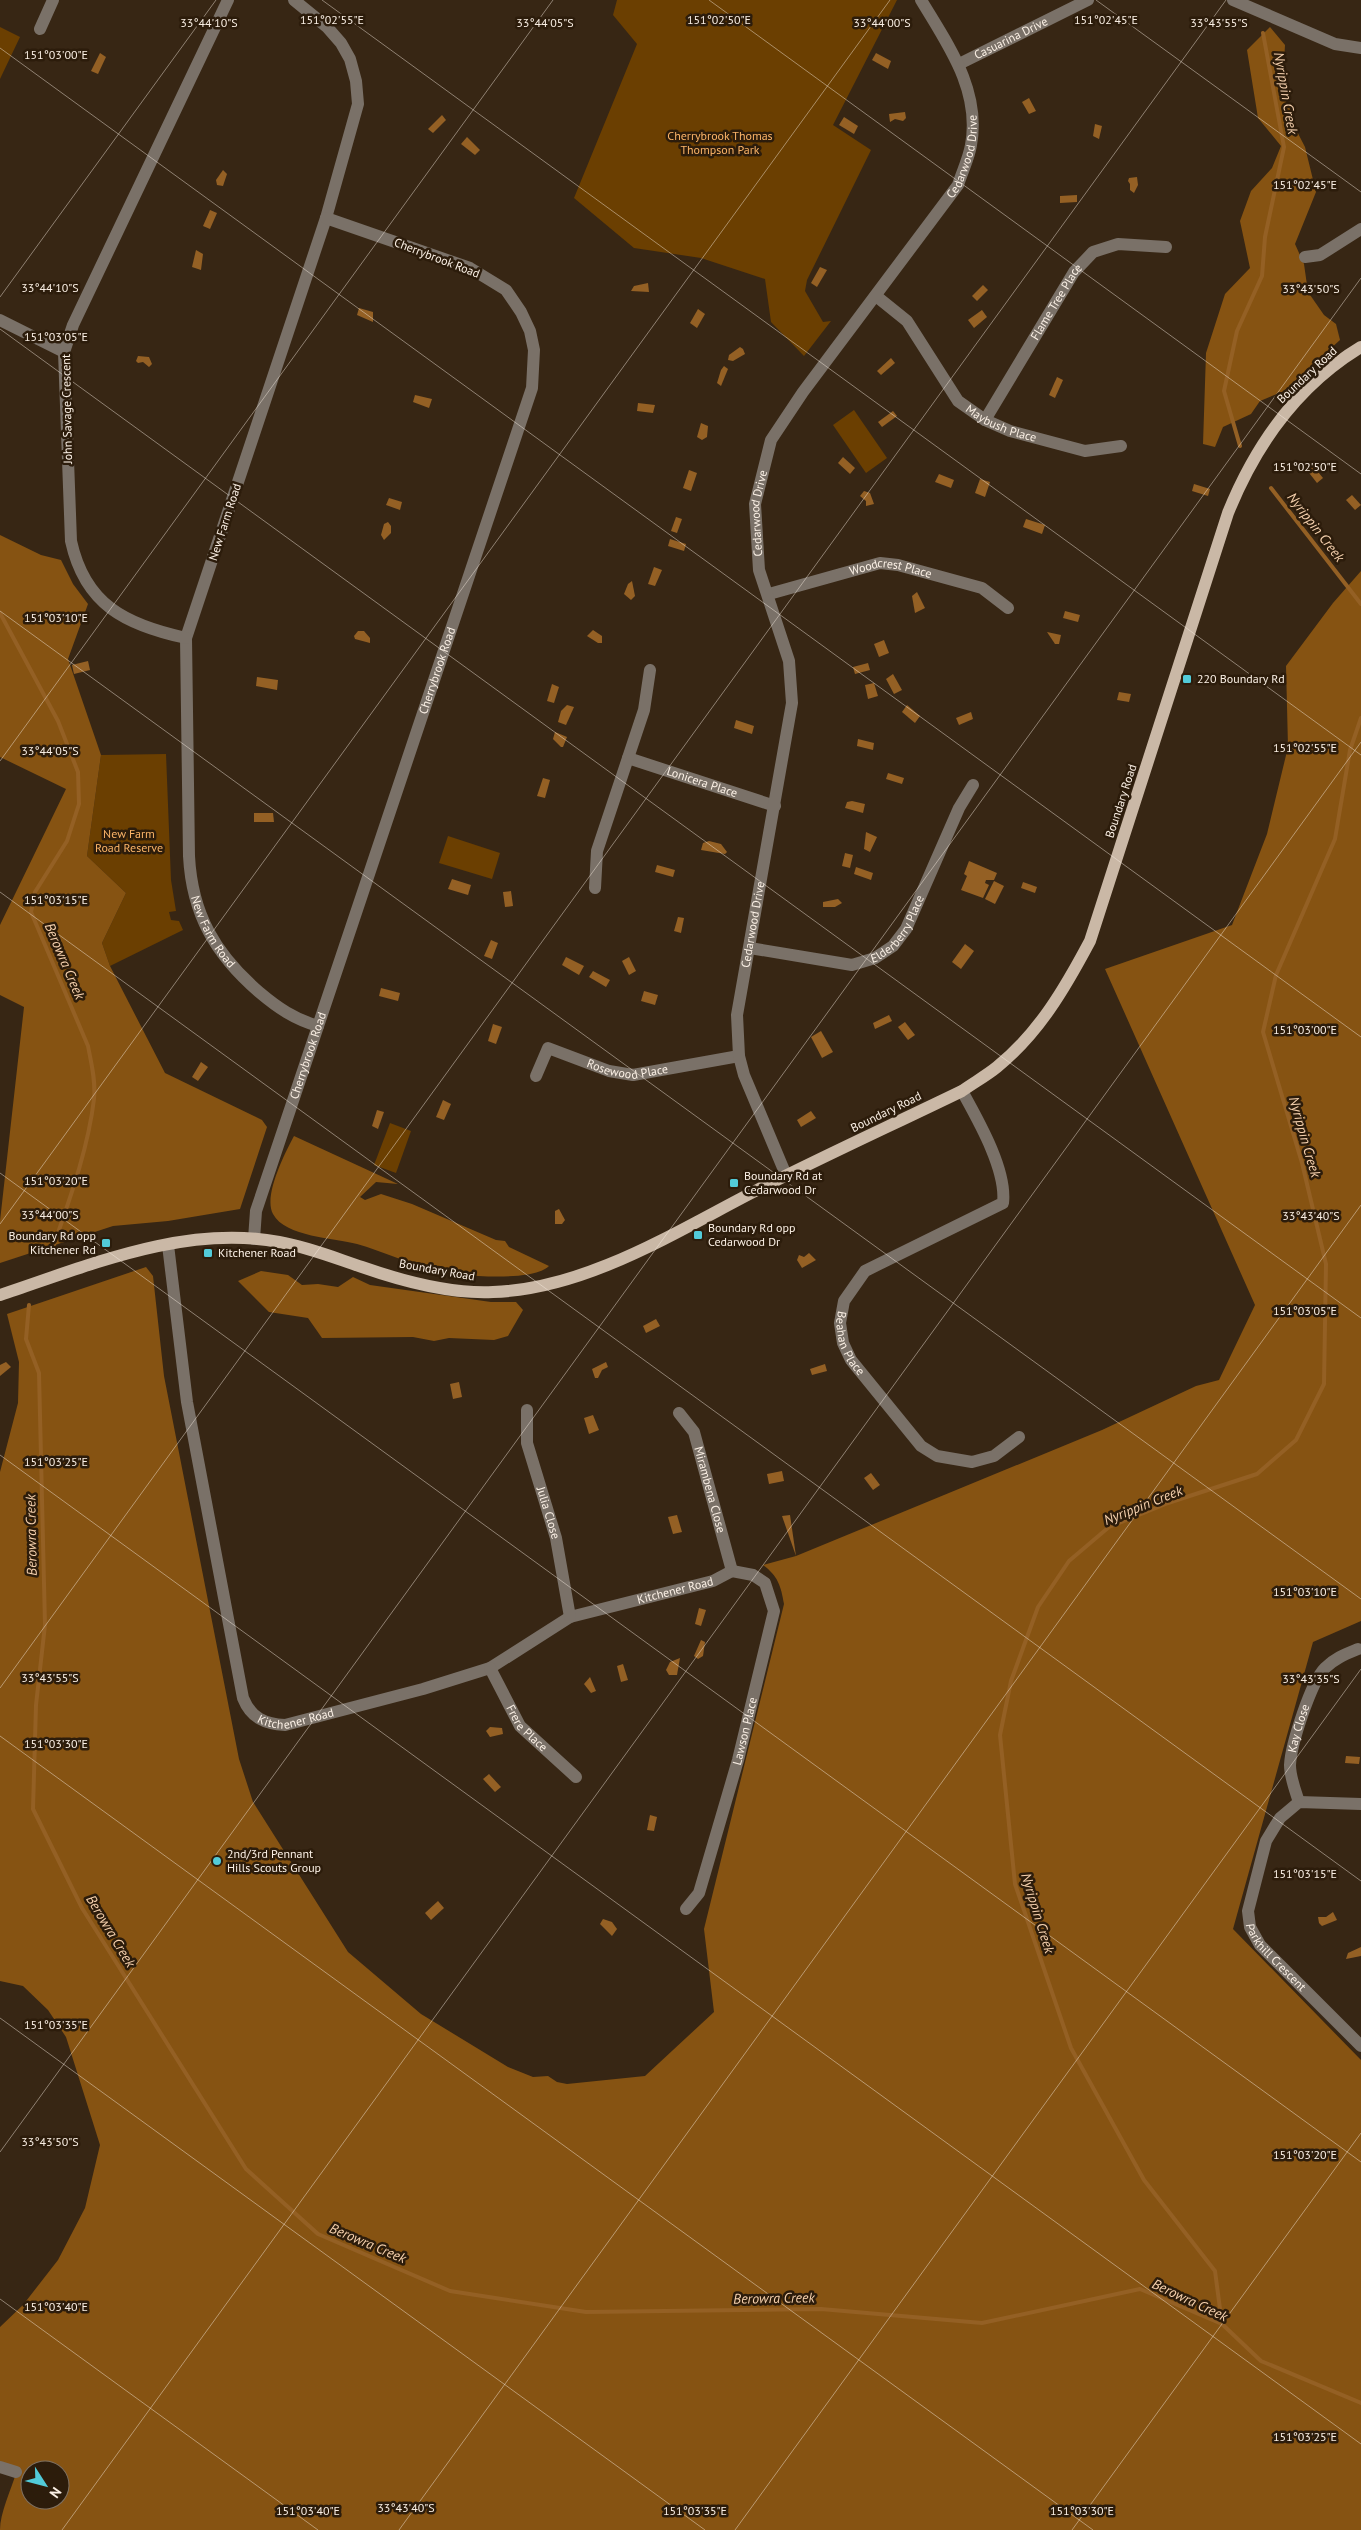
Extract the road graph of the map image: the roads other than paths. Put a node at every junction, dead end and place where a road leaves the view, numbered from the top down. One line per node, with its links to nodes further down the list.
1 (53, 0): 7 (street)
2 (228, 0): 17 (street, John Savage Crescent)
3 (294, 0): 10 (street, New Farm Road)
4 (921, 0): 9 (street, Cedarwood Drive)
5 (1088, 0): 9 (street, Casuarina Drive)
6 (1233, 0): 8 (street)
7 (40, 29)
8 (1361, 48)
9 (959, 64): 14 (street, Cedarwood Drive)
10 (326, 218): 22 (street, New Farm Road); 29 (street, Cherrybrook Road)
11 (1361, 229): 13 (street)
12 (1166, 247): 18 (street, Flame Tree Place)
13 (1305, 257)
14 (876, 296): 18 (street, Maybush Place); 20 (street, Cedarwood Drive)
15 (0, 320): 17 (street)
16 (1361, 347): 32 (main road, Boundary Road)
17 (64, 352): 22 (street, John Savage Crescent)
18 (985, 420): 19 (street, Maybush Place)
19 (1121, 446)
20 (769, 594): 21 (street, Woodcrest Place); 26 (street, Cedarwood Drive)
21 (1008, 608)
22 (186, 638): 29 (street, New Farm Road)
23 (650, 670): 24 (street)
24 (628, 758): 26 (street, Lonicera Place); 27 (street)
25 (973, 785): 28 (street, Elderberry Place)
26 (774, 806): 28 (street, Cedarwood Drive)
27 (595, 888)
28 (750, 948): 30 (street, Cedarwood Drive)
29 (318, 1026): 34 (street, Cherrybrook Road)
30 (739, 1056): 31 (street, Rosewood Place); 33 (street, Cedarwood Drive)
31 (536, 1076)
32 (962, 1091): 33 (main road, Boundary Road); 39 (street, Beahan Place)
33 (786, 1175): 34 (main road, Boundary Road)
34 (254, 1239): 35 (main road, Boundary Road)
35 (168, 1245): 36 (main road, Boundary Road); 43 (street, Kitchener Road)
36 (0, 1295)
37 (527, 1410): 41 (street, Julia Close)
38 (679, 1413): 40 (street, Mirambena Close)
39 (1019, 1437)
40 (732, 1571): 41 (street, Kitchener Road); 47 (street, Lawson Place)
41 (570, 1617): 43 (street, Kitchener Road)
42 (1358, 1649): 45 (street, Kay Close)
43 (490, 1668): 44 (street, Frere Place)
44 (576, 1777)
45 (1300, 1802): 46 (street); 48 (street, Parkhill Crescent)
46 (1361, 1804)
47 (686, 1909)
48 (1361, 2046)
49 (0, 2467): 50 (street)
50 (16, 2472)

